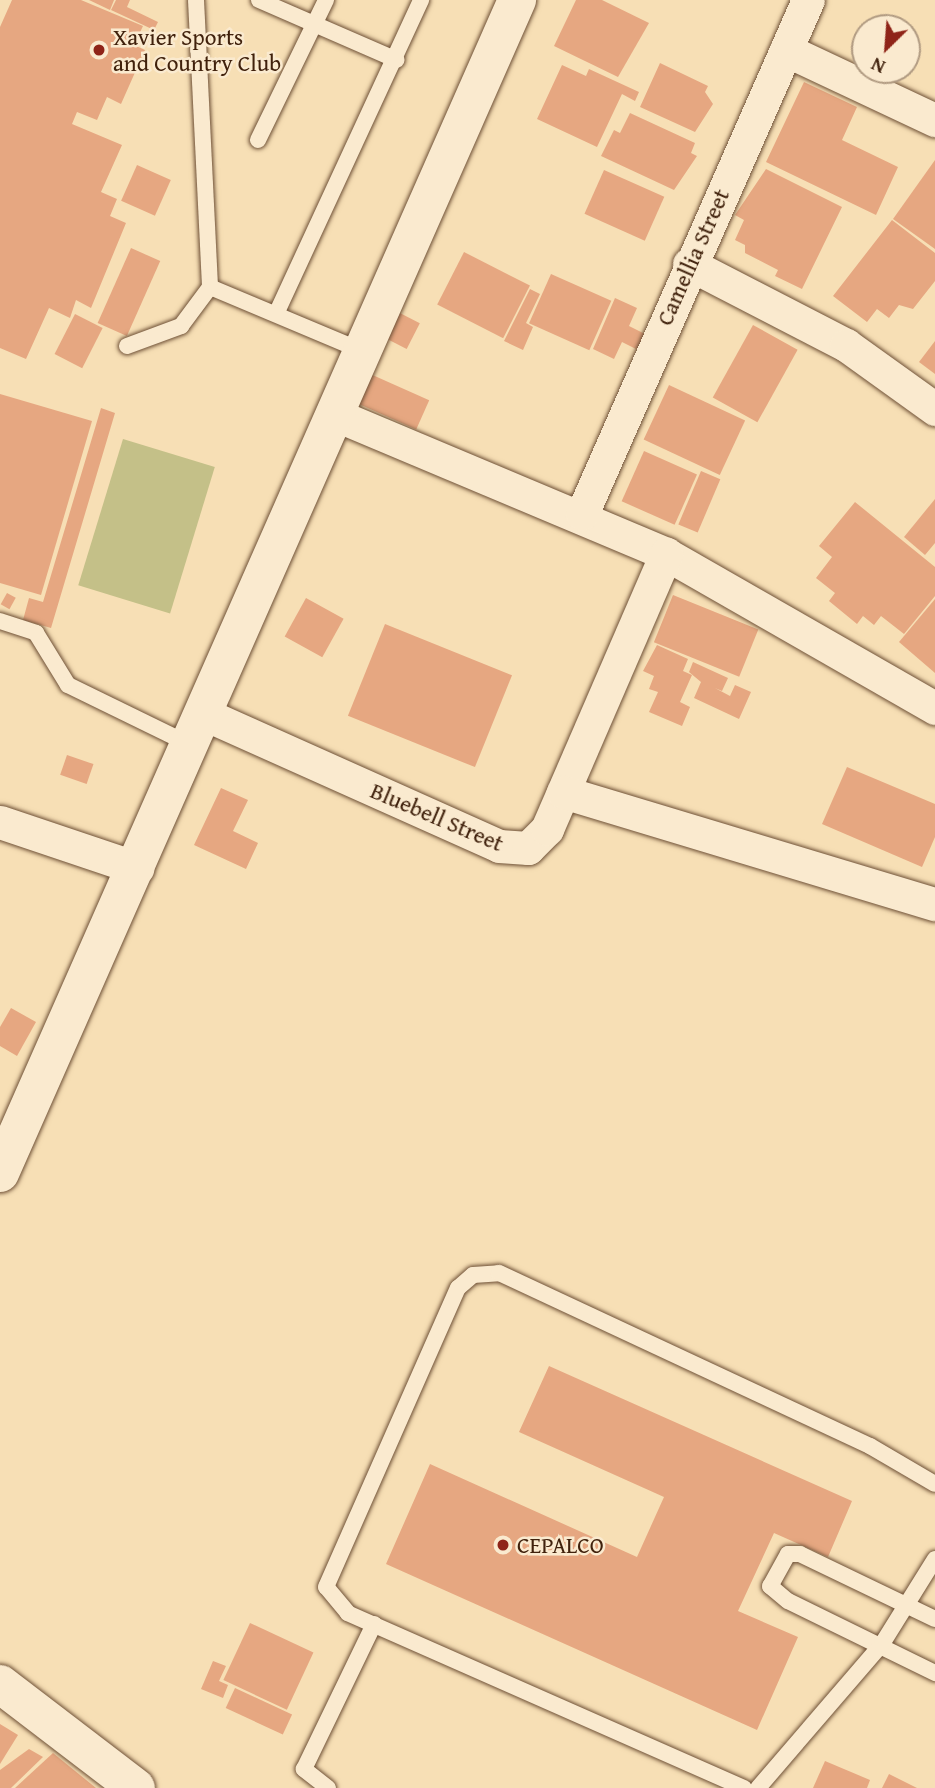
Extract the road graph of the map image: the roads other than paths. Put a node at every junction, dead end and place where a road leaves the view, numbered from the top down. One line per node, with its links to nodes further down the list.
1 (195, 0): 13 (lane)
2 (259, 0): 7 (lane)
3 (326, 0): 7 (lane)
4 (421, 0): 9 (lane)
5 (517, 0): 16 (street)
6 (808, 0): 8 (street, Camellia Street)
7 (316, 24): 9 (lane); 11 (lane)
8 (786, 50): 10 (street); 12 (street, Camellia Street)
9 (397, 60): 14 (lane)
10 (935, 120)
11 (258, 140)
12 (689, 264): 17 (street); 19 (street, Camellia Street)
13 (211, 287): 14 (lane); 15 (lane)
14 (277, 312): 16 (lane)
15 (127, 346)
16 (365, 352): 18 (street)
17 (935, 410)
18 (336, 415): 19 (street); 23 (street)
19 (582, 514): 20 (street)
20 (666, 554): 22 (street); 24 (street, Bluebell Street)
21 (0, 621): 23 (lane)
22 (935, 708)
23 (196, 729): 24 (street, Bluebell Street); 26 (street)
24 (563, 792): 27 (street)
25 (0, 822): 26 (street)
26 (137, 868): 28 (street)
27 (935, 904)
28 (0, 1173)
29 (935, 1484): 33 (lane)
30 (935, 1559): 31 (lane)
31 (907, 1604): 32 (lane); 34 (lane); 34 (lane)
32 (935, 1619)
33 (374, 1625): 38 (lane); 39 (lane)
34 (882, 1644): 35 (lane); 40 (lane)
35 (935, 1673)
36 (0, 1684): 37 (street)
37 (136, 1788)
38 (328, 1788)
39 (744, 1788)
40 (758, 1788)

